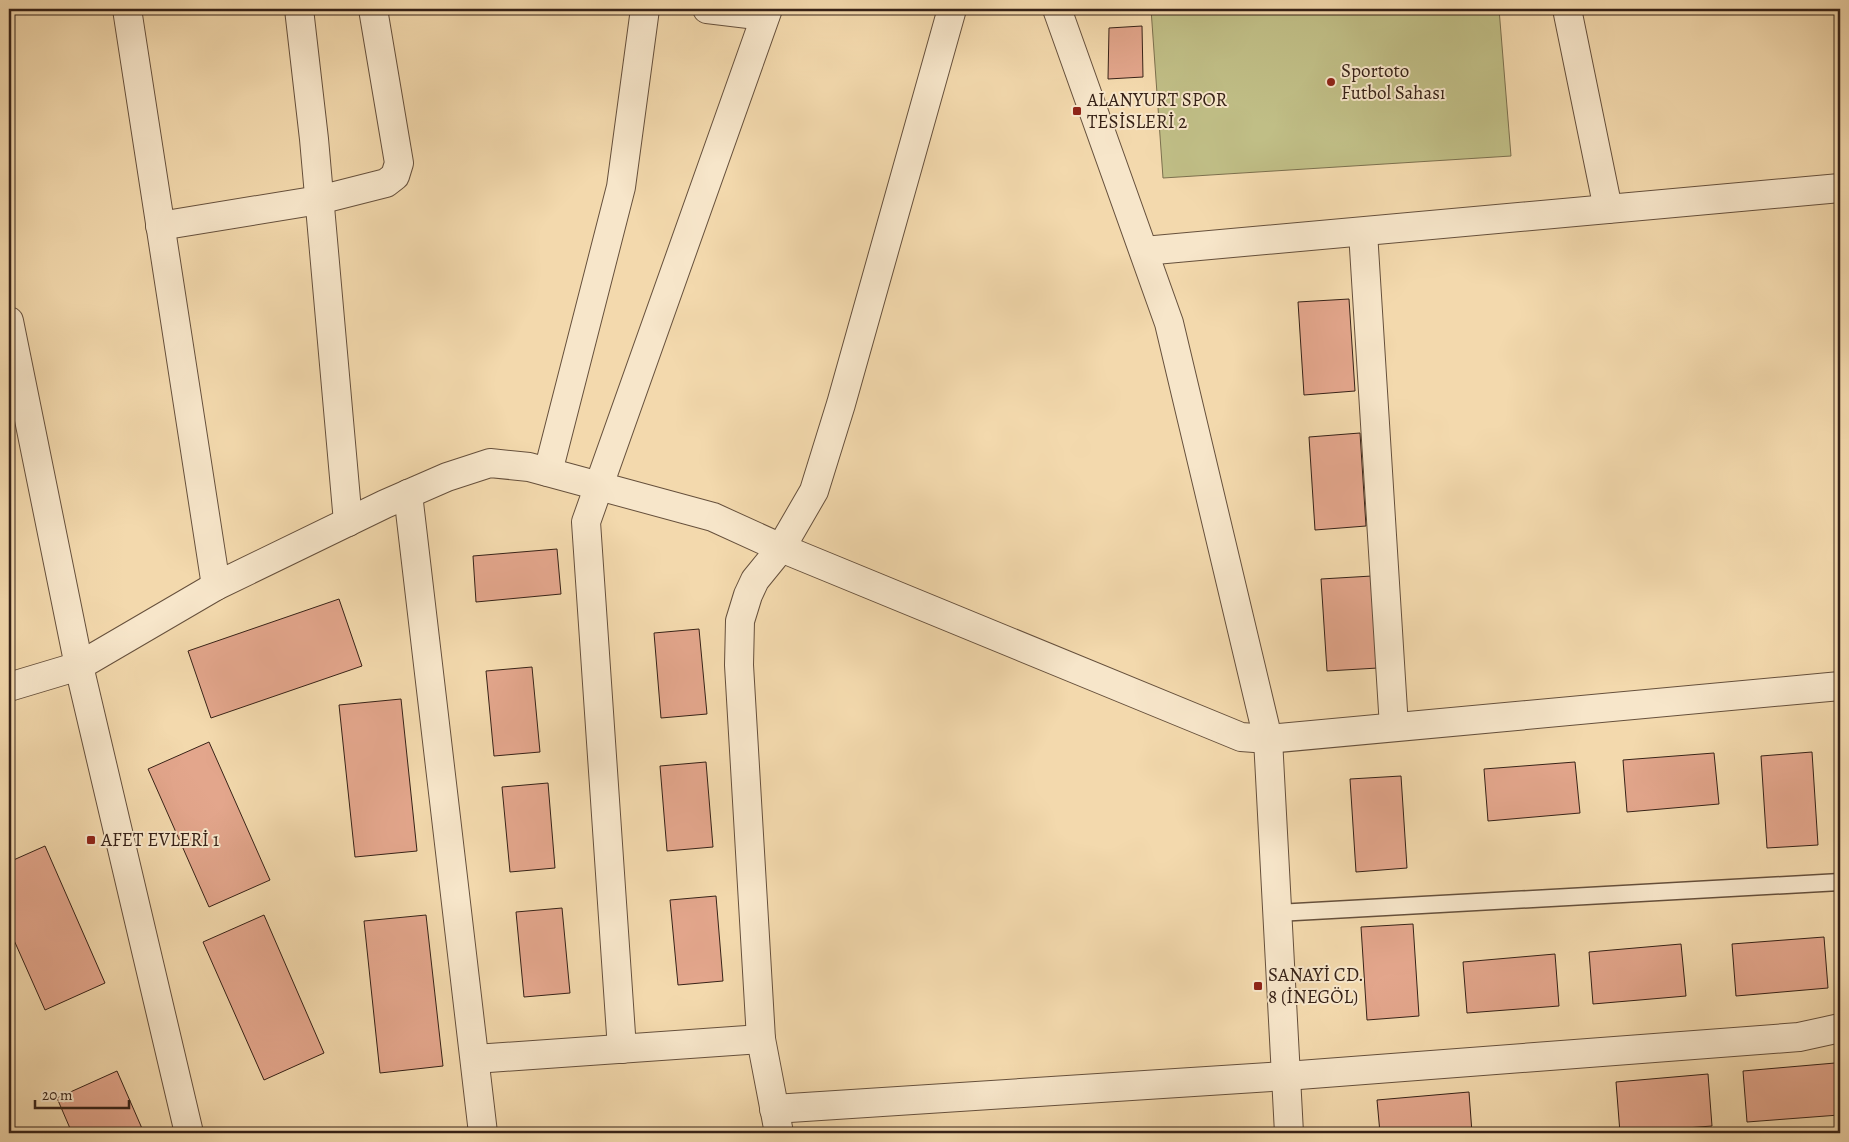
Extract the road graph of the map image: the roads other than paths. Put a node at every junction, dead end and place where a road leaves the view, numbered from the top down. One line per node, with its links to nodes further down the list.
1 (127, 9): 13 (street)
2 (299, 9): 11 (street)
3 (373, 9): 11 (street)
4 (645, 9): 17 (street)
5 (707, 9): 9 (street)
6 (952, 9): 21 (street)
7 (1057, 9): 15 (street)
8 (1567, 9): 12 (street)
9 (754, 11): 18 (street)
10 (1840, 188): 12 (street)
11 (319, 200): 13 (street); 20 (street)
12 (1608, 209): 14 (street)
13 (160, 226): 22 (street)
14 (1363, 232): 15 (street); 26 (street)
15 (1144, 252): 27 (street)
16 (9, 320): 23 (street)
17 (548, 472): 18 (street); 19 (street)
18 (598, 486): 21 (street); 32 (street)
19 (408, 494): 20 (street); 33 (street)
20 (348, 522): 22 (street)
21 (781, 548): 27 (street); 31 (street)
22 (216, 586): 23 (street)
23 (79, 666): 25 (street); 36 (street)
24 (1840, 686): 26 (street)
25 (9, 687)
26 (1394, 727): 27 (street)
27 (1268, 739): 29 (street)
28 (1840, 882): 29 (lane)
29 (1278, 914): 34 (street)
30 (1840, 1028): 34 (street)
31 (761, 1040): 32 (street); 35 (street)
32 (622, 1049): 33 (street)
33 (475, 1059): 37 (street)
34 (1286, 1076): 35 (street); 38 (street)
35 (777, 1121)
36 (189, 1133)
37 (483, 1133)
38 (1289, 1133)

